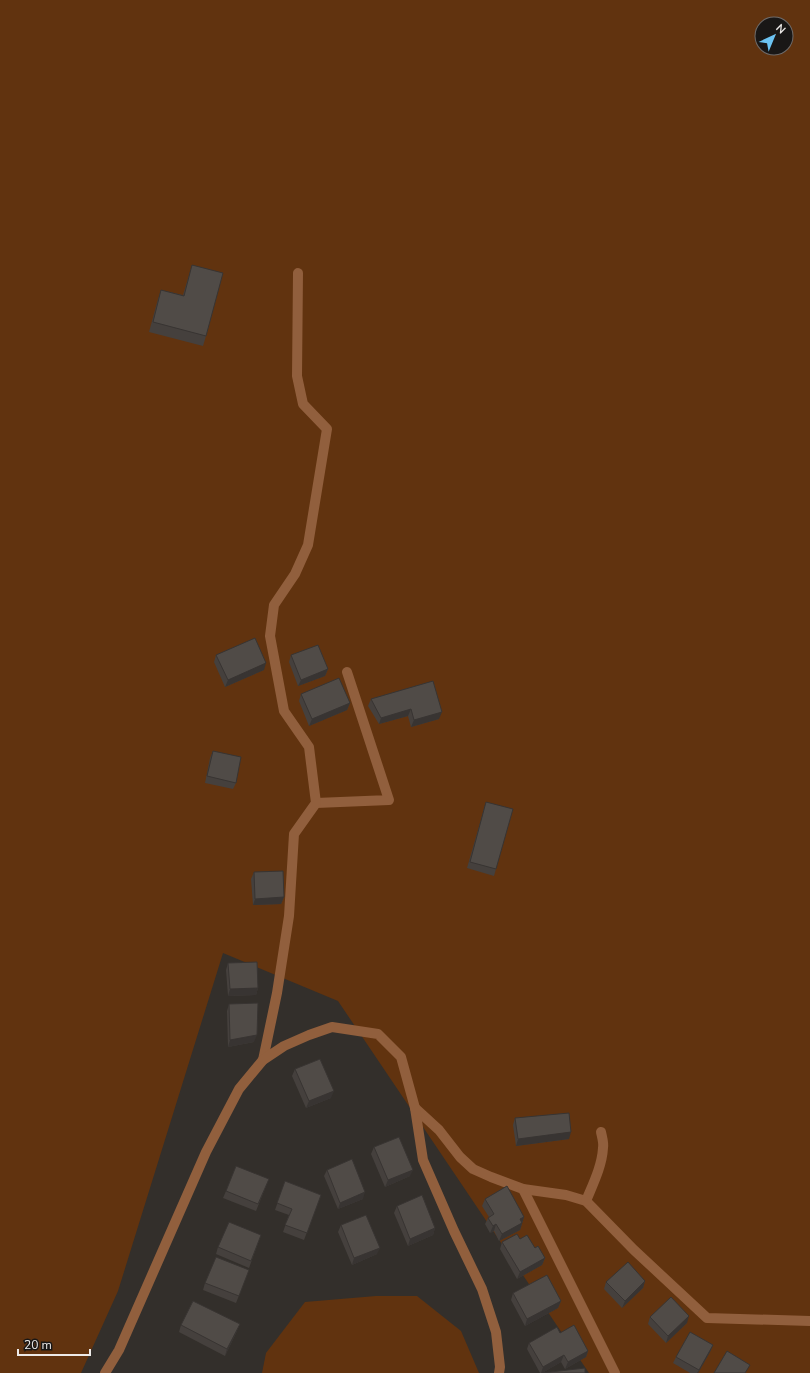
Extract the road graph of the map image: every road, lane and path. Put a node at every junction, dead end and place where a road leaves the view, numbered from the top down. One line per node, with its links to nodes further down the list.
1 (298, 273): 3 (street)
2 (347, 672): 3 (street)
3 (316, 803): 4 (street)
4 (263, 1060): 5 (street); 10 (street)
5 (415, 1108): 7 (street); 11 (street)
6 (601, 1132): 8 (street)
7 (523, 1189): 8 (street); 12 (street)
8 (586, 1201): 9 (street)
9 (810, 1321)
10 (105, 1373)
11 (499, 1373)
12 (614, 1373)

